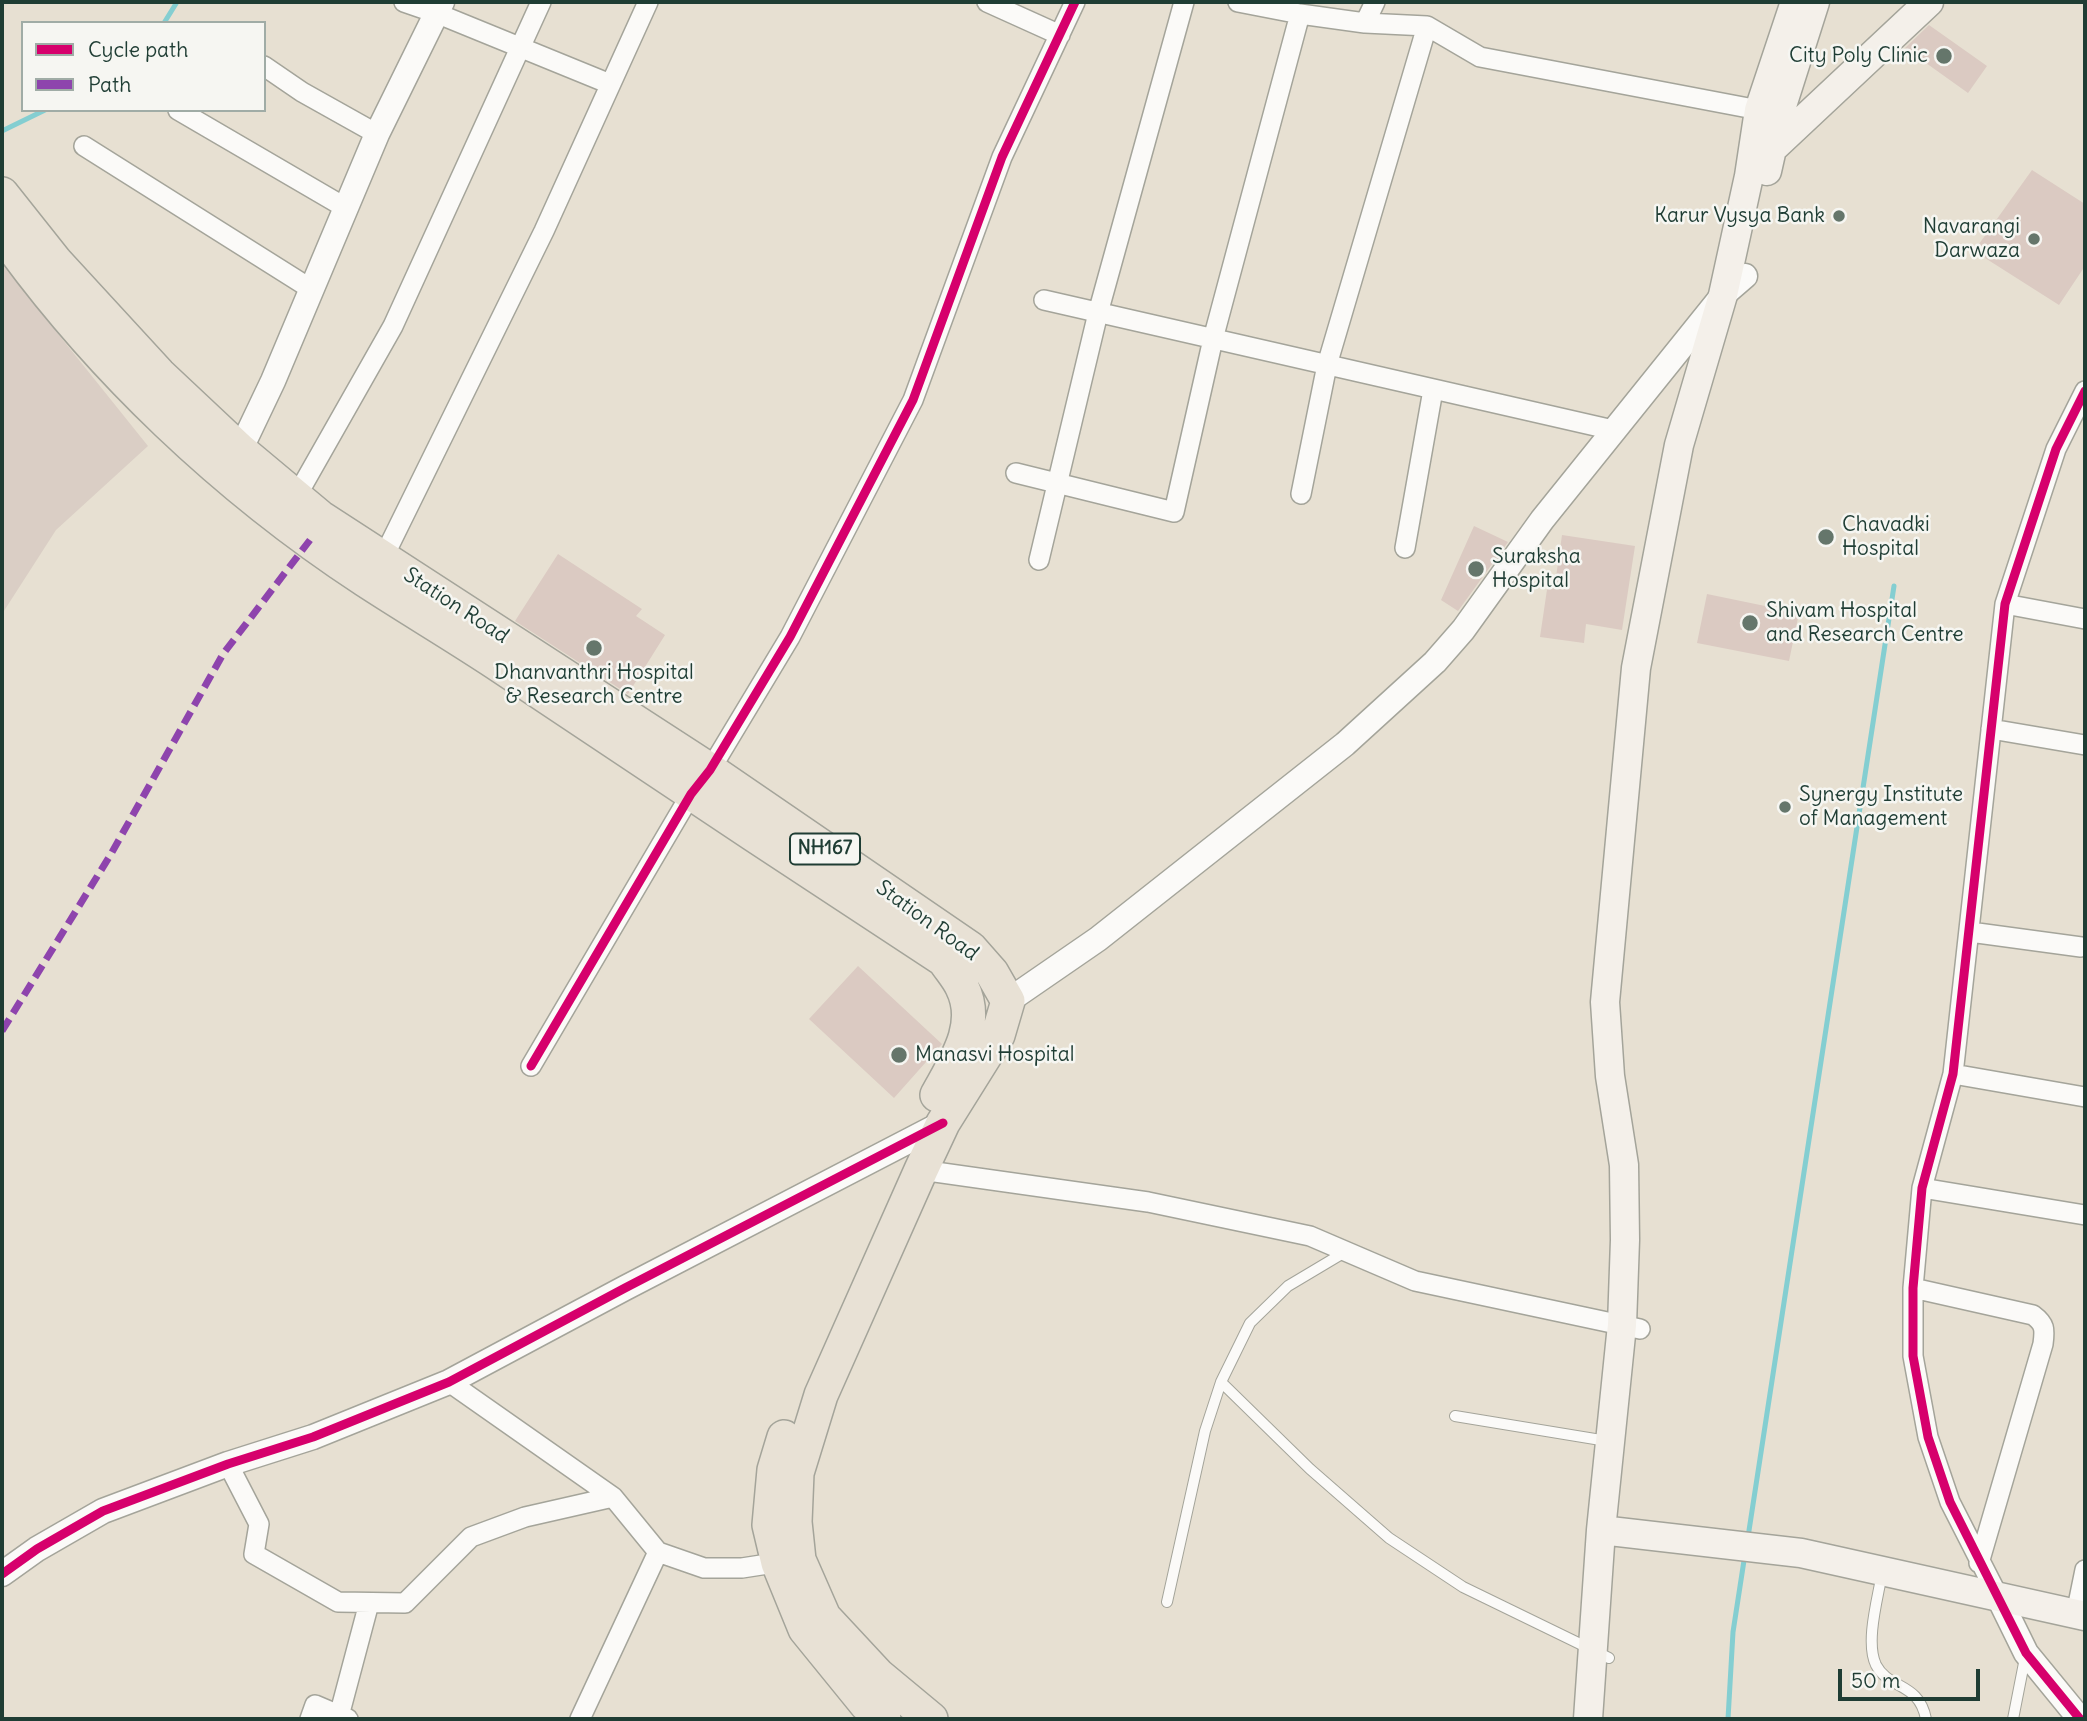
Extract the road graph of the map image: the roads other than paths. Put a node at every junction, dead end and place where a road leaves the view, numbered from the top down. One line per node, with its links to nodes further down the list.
1 (404, 2): 12 (street)
2 (541, 2): 17 (street)
3 (648, 2): 19 (street)
4 (987, 2): 16 (street)
5 (1075, 2): 16 (street)
6 (1184, 2): 33 (street)
7 (1238, 2): 13 (street)
8 (1375, 2): 14 (street)
9 (1795, 2): 20 (main road)
10 (1815, 2): 20 (main road)
11 (1929, 2): 24 (main road)
12 (439, 7): 17 (street); 22 (street)
13 (1300, 14): 14 (street); 34 (street)
14 (1365, 23): 15 (street)
15 (1427, 26): 20 (street); 35 (street)
16 (1060, 35): 51 (street)
17 (520, 47): 19 (street); 43 (street)
18 (266, 67): 22 (street)
19 (610, 84): 45 (street)
20 (1770, 109): 24 (main road); 25 (main road)
21 (181, 112): 27 (street)
22 (377, 134): 27 (street)
23 (84, 146): 30 (street)
24 (1771, 150): 25 (main road); 29 (main road)
25 (1748, 176): 31 (main road)
26 (2, 194): 39 (highway, Station Road / NH167)
27 (346, 208): 30 (street)
28 (2, 233): 39 (highway, Station Road / NH167)
29 (1745, 276): 31 (street); 57 (main road)
30 (311, 289): 39 (street)
31 (1723, 295): 38 (street); 57 (main road)
32 (1044, 300): 33 (street)
33 (1098, 313): 34 (street); 41 (street)
34 (1213, 339): 35 (street); 41 (street)
35 (1326, 365): 36 (street); 42 (street)
36 (1433, 390): 38 (street); 44 (street)
37 (2085, 391): 47 (street)
38 (1613, 430): 54 (street)
39 (234, 463): 43 (highway, Station Road / NH167); 51 (highway, Station Road / NH167)
40 (1016, 472): 41 (street)
41 (1057, 484): 46 (street)
42 (1301, 494)
43 (296, 497): 45 (highway, Station Road / NH167)
44 (1405, 548)
45 (383, 558): 51 (highway, Station Road / NH167)
46 (1039, 561)
47 (2005, 604): 48 (street); 49 (street)
48 (2085, 619)
49 (1991, 729): 50 (street); 52 (street)
50 (2085, 745)
51 (700, 782): 54 (highway, Station Road / NH167); 55 (street); 59 (highway, Station Road / NH167)
52 (1970, 932): 53 (street); 56 (street)
53 (2081, 947)
54 (1008, 1001): 59 (highway, Station Road / NH167)
55 (531, 1066)
56 (1953, 1073): 58 (street); 61 (street)
57 (1619, 1075): 65 (main road)
58 (2085, 1097)
59 (929, 1130): 60 (highway, Station Road / NH167); 66 (street); 74 (highway, Station Road / NH167)
60 (921, 1170): 63 (street); 74 (highway, Station Road / NH167)
61 (1922, 1188): 62 (street); 64 (street)
62 (2085, 1215)
63 (1348, 1250): 65 (street); 67 (lane)
64 (1913, 1288): 75 (street); 75 (street)
65 (1631, 1327): 69 (main road); 72 (main road)
66 (449, 1382): 70 (street); 71 (street)
67 (1221, 1382): 80 (lane); 83 (lane)
68 (1455, 1416): 69 (lane)
69 (1610, 1441): 72 (main road)
70 (228, 1464): 78 (street); 81 (street)
71 (614, 1497): 73 (street); 81 (street)
72 (1610, 1531): 77 (main road); 83 (main road)
73 (659, 1552): 74 (street); 88 (street)
74 (788, 1561): 85 (highway, Station Road / NH167)
75 (1979, 1563): 79 (street)
76 (2085, 1570): 82 (street)
77 (1882, 1572): 79 (main road); 92 (lane)
78 (2, 1574)
79 (1998, 1598): 82 (main road); 84 (street)
80 (1167, 1602)
81 (369, 1603): 86 (street)
82 (2081, 1615)
83 (1601, 1653): 90 (main road); 91 (main road)
84 (2026, 1653): 93 (lane); 94 (street)
85 (872, 1704): 89 (highway, Station Road / NH167)
86 (343, 1717): 87 (street)
87 (310, 1719)
88 (580, 1719)
89 (931, 1719)
90 (1588, 1719)
91 (1605, 1719)
92 (1926, 1719)
93 (2013, 1719)
94 (2080, 1719)

